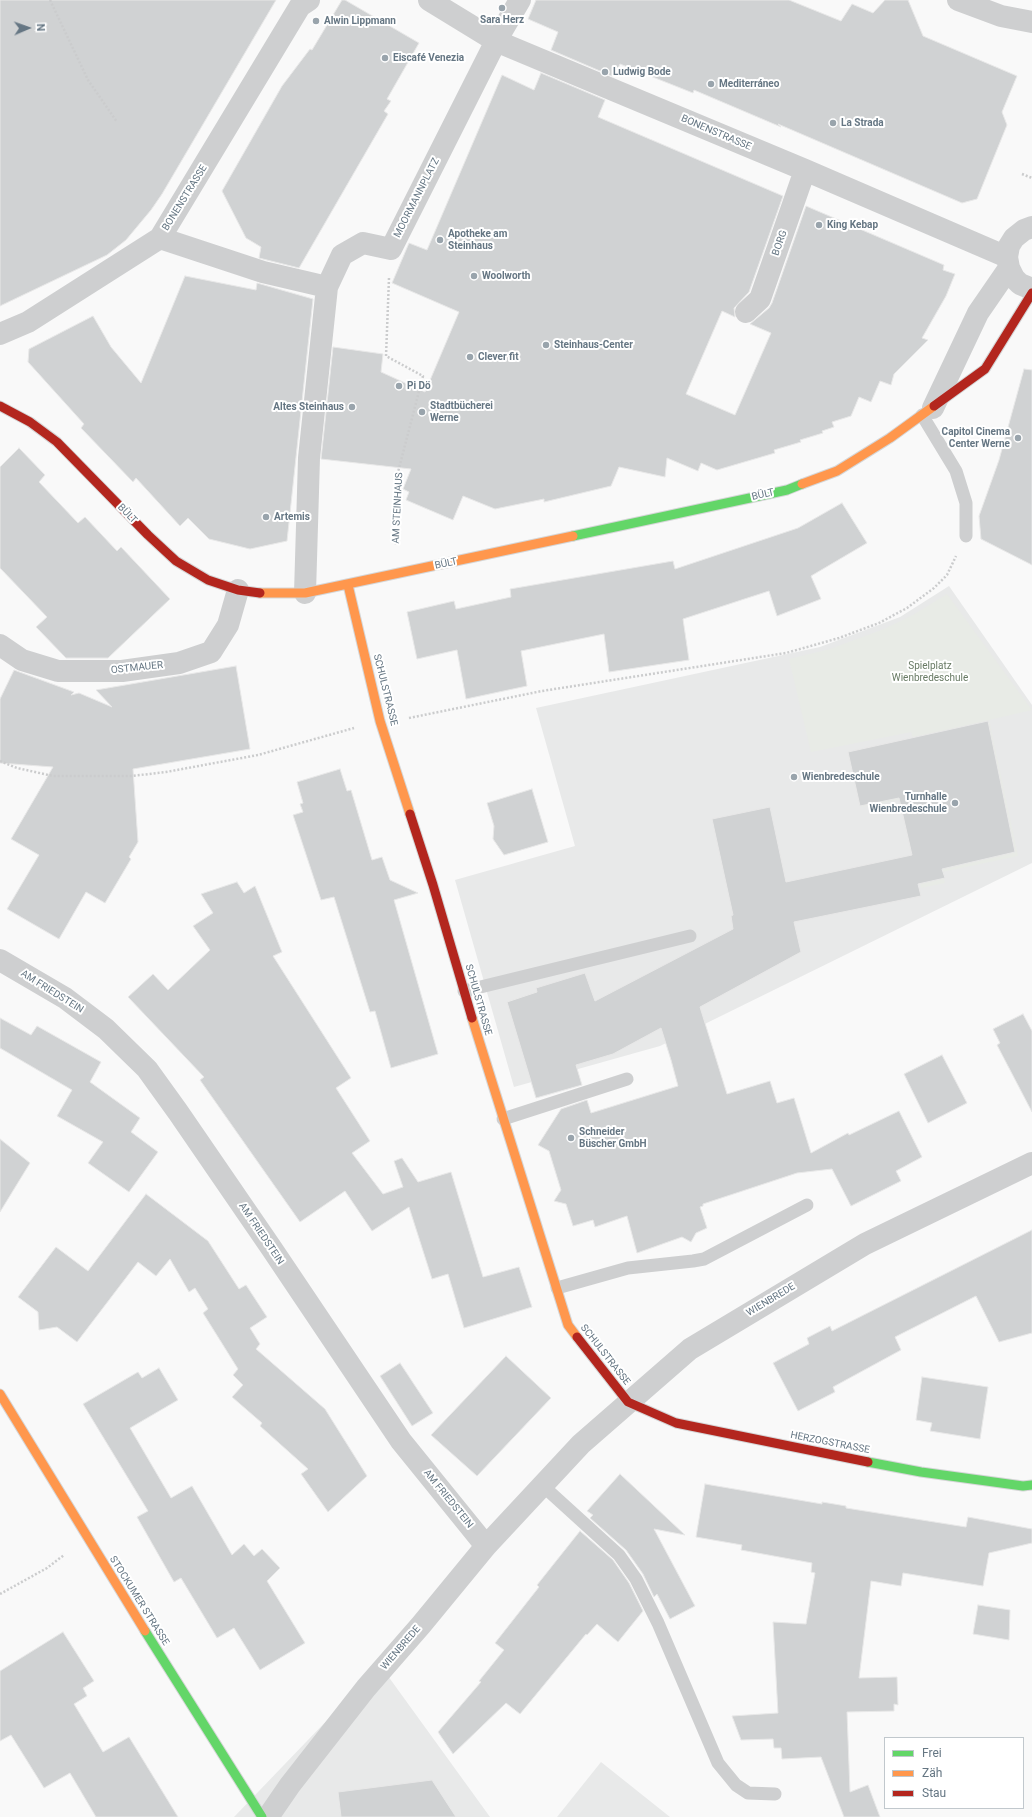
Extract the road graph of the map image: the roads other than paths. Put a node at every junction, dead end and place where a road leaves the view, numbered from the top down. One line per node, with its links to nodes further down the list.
1 (429, 0): 6 (street, BONENSTRASSE)
2 (520, 0): 6 (street, MOORMANNPLATZ)
3 (958, 0): 5 (street)
4 (302, 2): 9 (street, BONENSTRASSE)
5 (1032, 22)
6 (496, 41): 7 (street, BONENSTRASSE); 11 (street, MOORMANNPLATZ)
7 (805, 170): 10 (street, BONENSTRASSE); 14 (street, BORG)
8 (1029, 223): 10 (street, BÜLT)
9 (160, 238): 11 (street); 15 (street, BONENSTRASSE)
10 (1008, 263): 12 (street); 17 (street, BÜLT)
11 (327, 287): 21 (street)
12 (1032, 289)
13 (1032, 294): 17 (street, BÜLT)
14 (746, 312)
15 (0, 334)
16 (0, 406): 20 (street, BÜLT)
17 (927, 411): 18 (lane); 19 (street, BÜLT)
18 (966, 536)
19 (348, 585): 21 (street, BÜLT); 25 (street, SCHULSTRASSE)
20 (238, 590): 21 (street, BÜLT); 22 (street, OSTMAUER)
21 (305, 593)
22 (0, 645)
23 (690, 936): 25 (lane)
24 (0, 960): 35 (street, AM FRIEDSTEIN)
25 (464, 992): 27 (street, SCHULSTRASSE)
26 (627, 1079): 27 (lane)
27 (503, 1119): 30 (street, SCHULSTRASSE)
28 (1032, 1163): 32 (street, WIENBREDE)
29 (807, 1205): 30 (lane)
30 (556, 1288): 32 (street, SCHULSTRASSE)
31 (0, 1394): 37 (street, STOCKUMER STRASSE)
32 (628, 1402): 33 (street, WIENBREDE); 34 (street, HERZOGSTRASSE)
33 (542, 1485): 35 (street, WIENBREDE); 36 (lane)
34 (1032, 1486)
35 (486, 1546): 38 (street, WIENBREDE)
36 (775, 1794)
37 (262, 1817)
38 (268, 1817)

